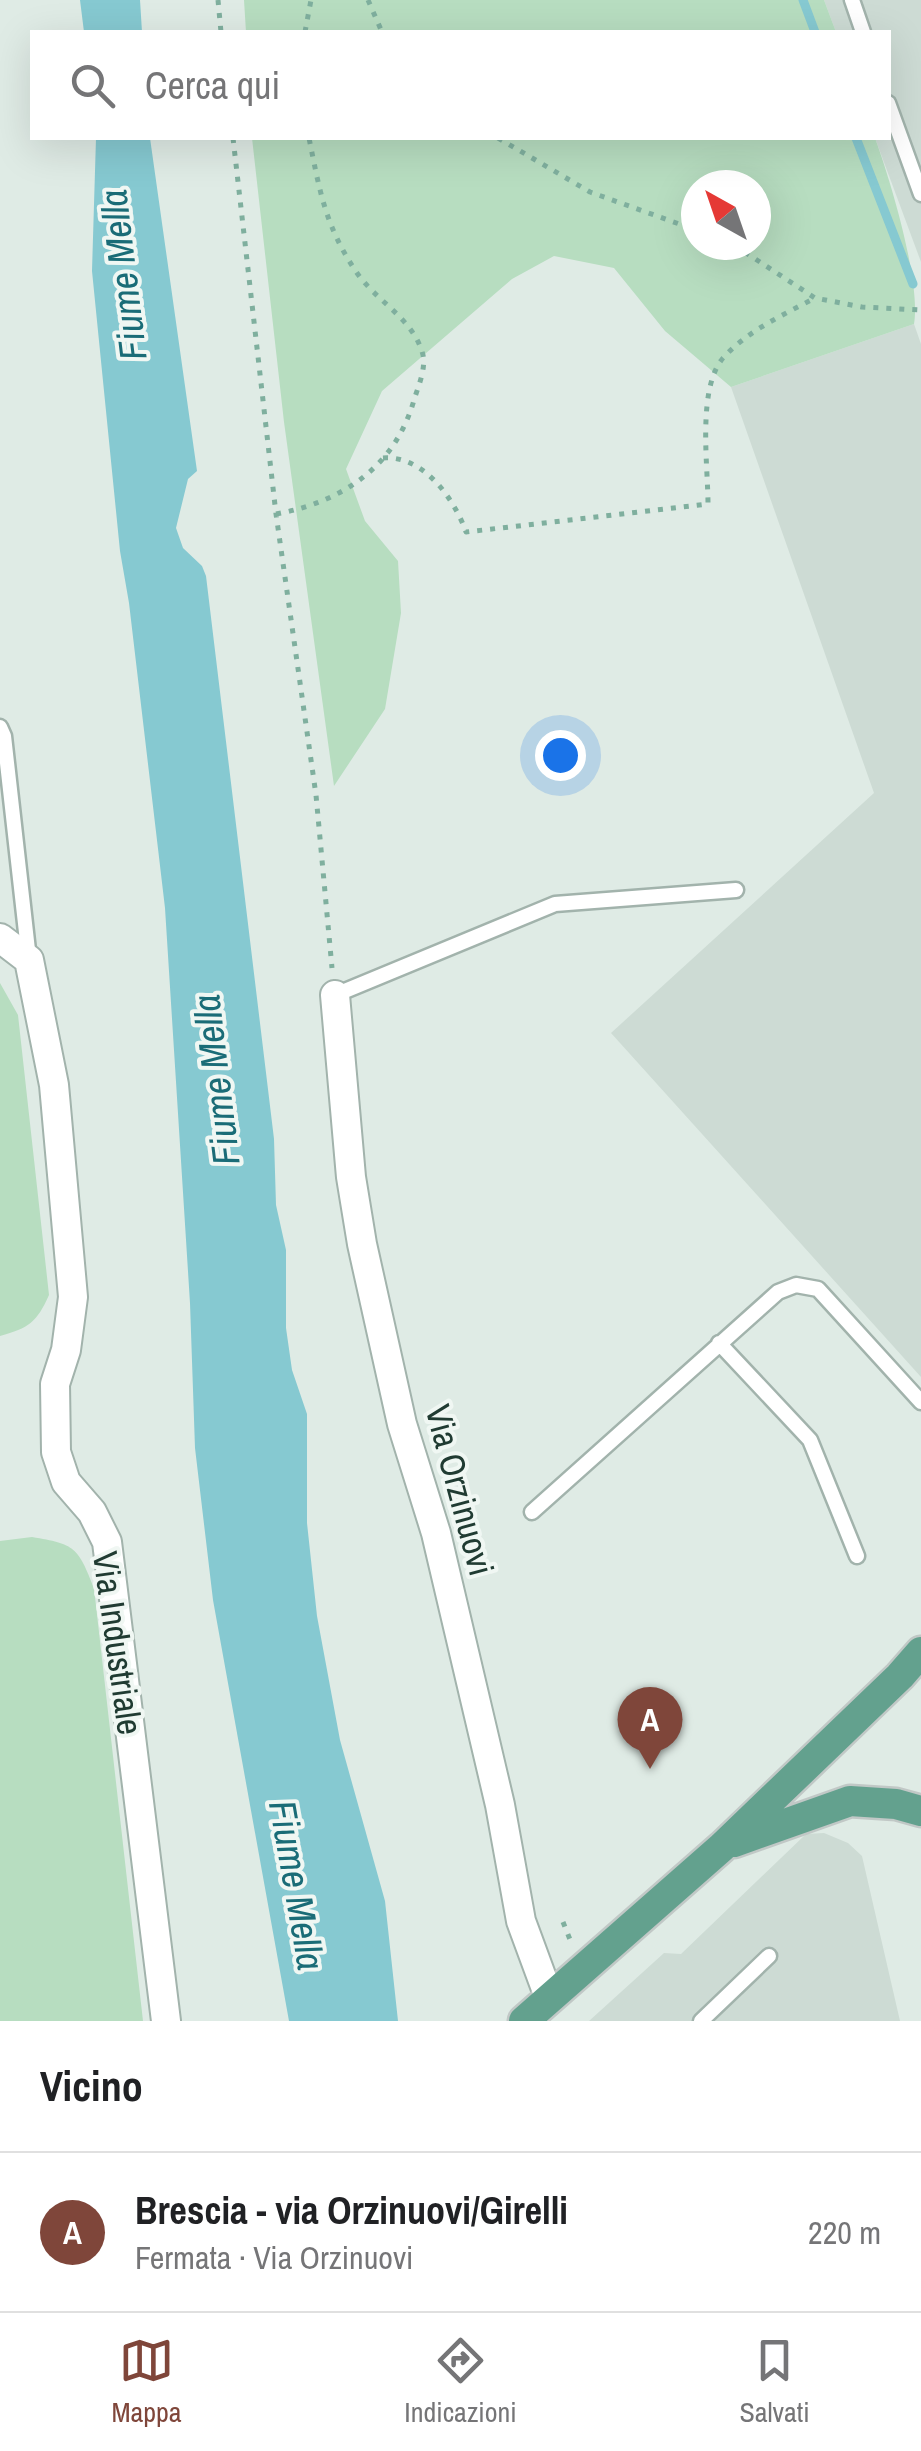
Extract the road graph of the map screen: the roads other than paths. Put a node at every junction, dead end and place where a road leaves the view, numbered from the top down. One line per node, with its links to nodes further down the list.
1 (852, 0): 2 (lane)
2 (862, 30)
3 (891, 111): 4 (lane)
4 (921, 194)
5 (0, 727): 8 (lane)
6 (736, 890): 9 (lane)
7 (0, 938): 8 (street)
8 (29, 960): 20 (street, Via Industriale)
9 (334, 995): 19 (street, Via Orzinuovi)
10 (719, 1344): 11 (lane); 12 (lane); 13 (lane)
11 (921, 1402)
12 (532, 1512)
13 (856, 1556)
14 (921, 1652): 15 (main road)
15 (910, 1668): 17 (main road)
16 (921, 1811): 17 (main road)
17 (722, 1847): 19 (main road)
18 (768, 1956): 22 (lane)
19 (549, 1997): 21 (main road)
20 (166, 2021)
21 (524, 2021)
22 (702, 2021)

